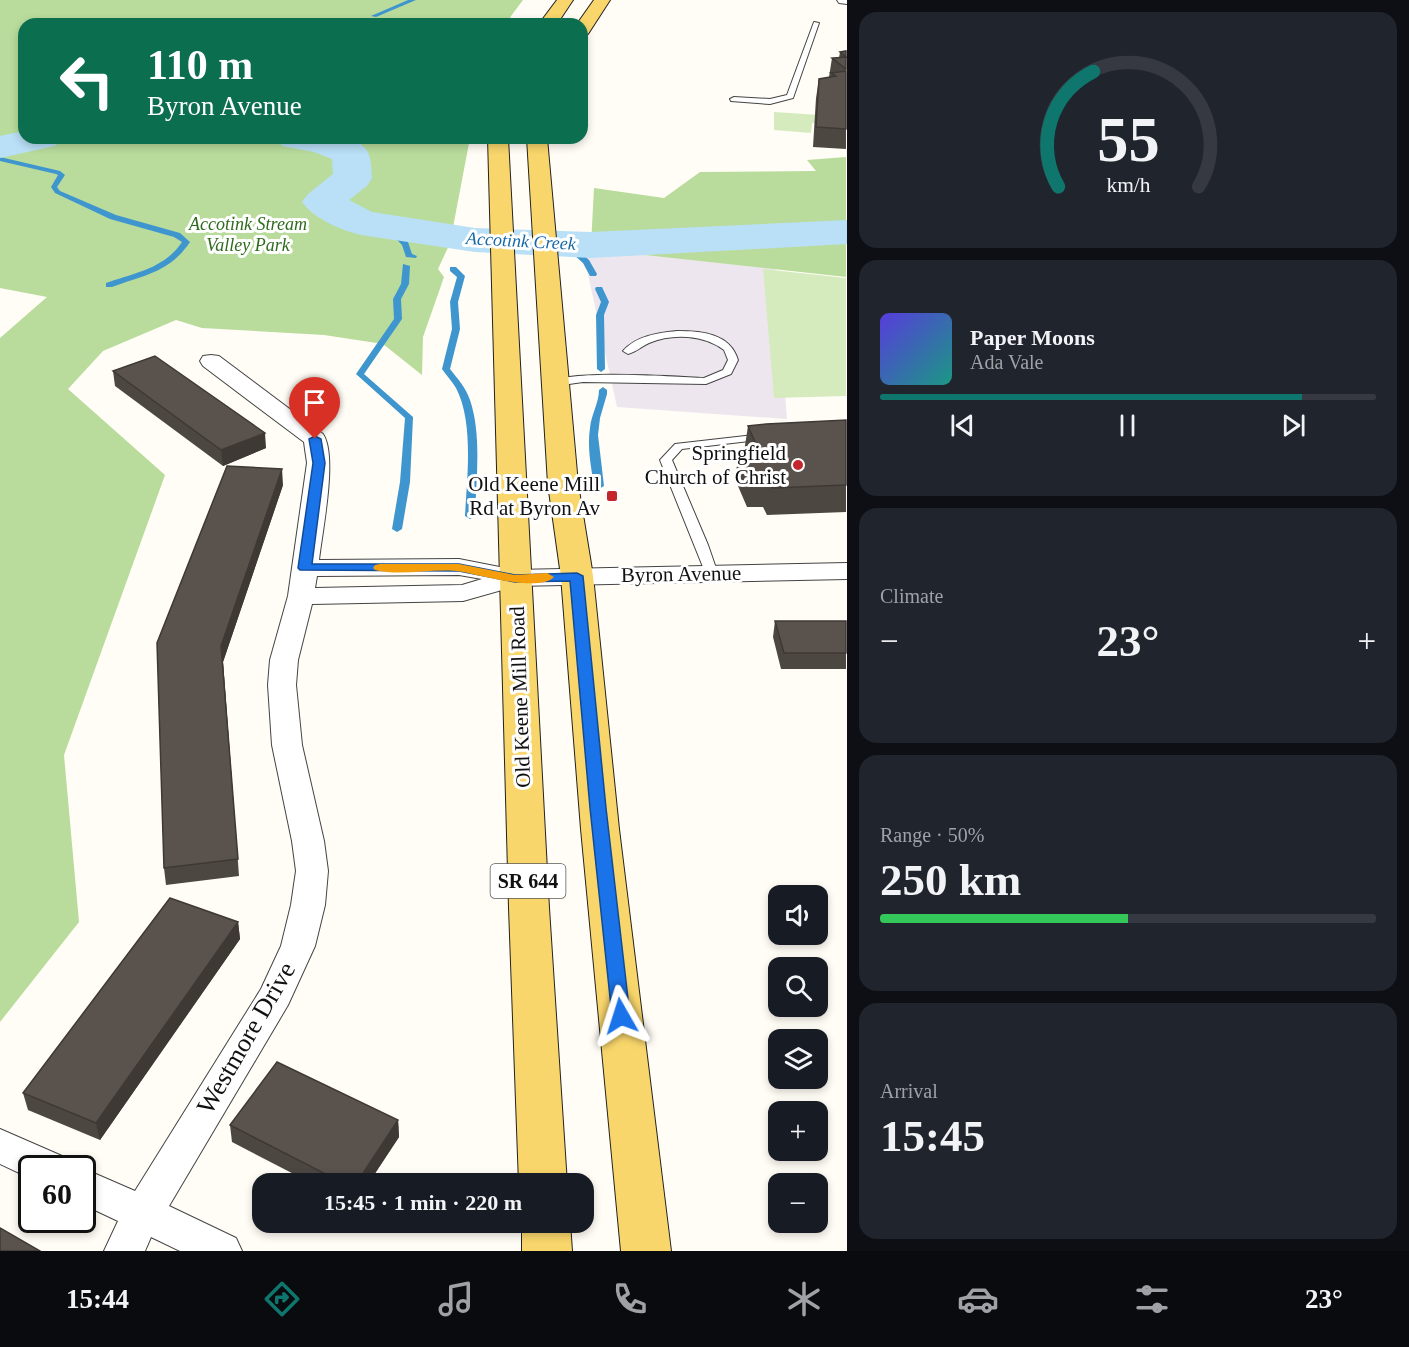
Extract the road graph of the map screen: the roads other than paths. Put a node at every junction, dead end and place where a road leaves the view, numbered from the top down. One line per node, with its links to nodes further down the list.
1 (565, 0): 3 (main road)
2 (602, 0): 4 (main road)
3 (552, 18)
4 (588, 21)
5 (816, 23): 6 (lane)
6 (734, 99)
7 (498, 144): 16 (main road, Old Keene Mill Road / SR 644)
8 (537, 144): 11 (main road)
9 (628, 351): 11 (lane)
10 (211, 361): 17 (street, Westmore Drive)
11 (555, 382): 15 (main road)
12 (772, 437): 14 (lane)
13 (846, 571): 14 (street, Byron Avenue)
14 (712, 574): 15 (street, Byron Avenue)
15 (577, 576): 16 (street, Byron Avenue); 27 (main road)
16 (515, 579): 17 (street); 20 (main road, Old Keene Mill Road / SR 644)
17 (303, 582): 22 (street, Westmore Drive)
18 (0, 1146): 19 (street)
19 (20, 1155)
20 (542, 1173)
21 (96, 1191): 22 (street)
22 (143, 1213): 24 (street, Westmore Drive); 25 (street)
23 (546, 1233): 26 (main road)
24 (124, 1251)
25 (222, 1251)
26 (547, 1251)
27 (646, 1251)

